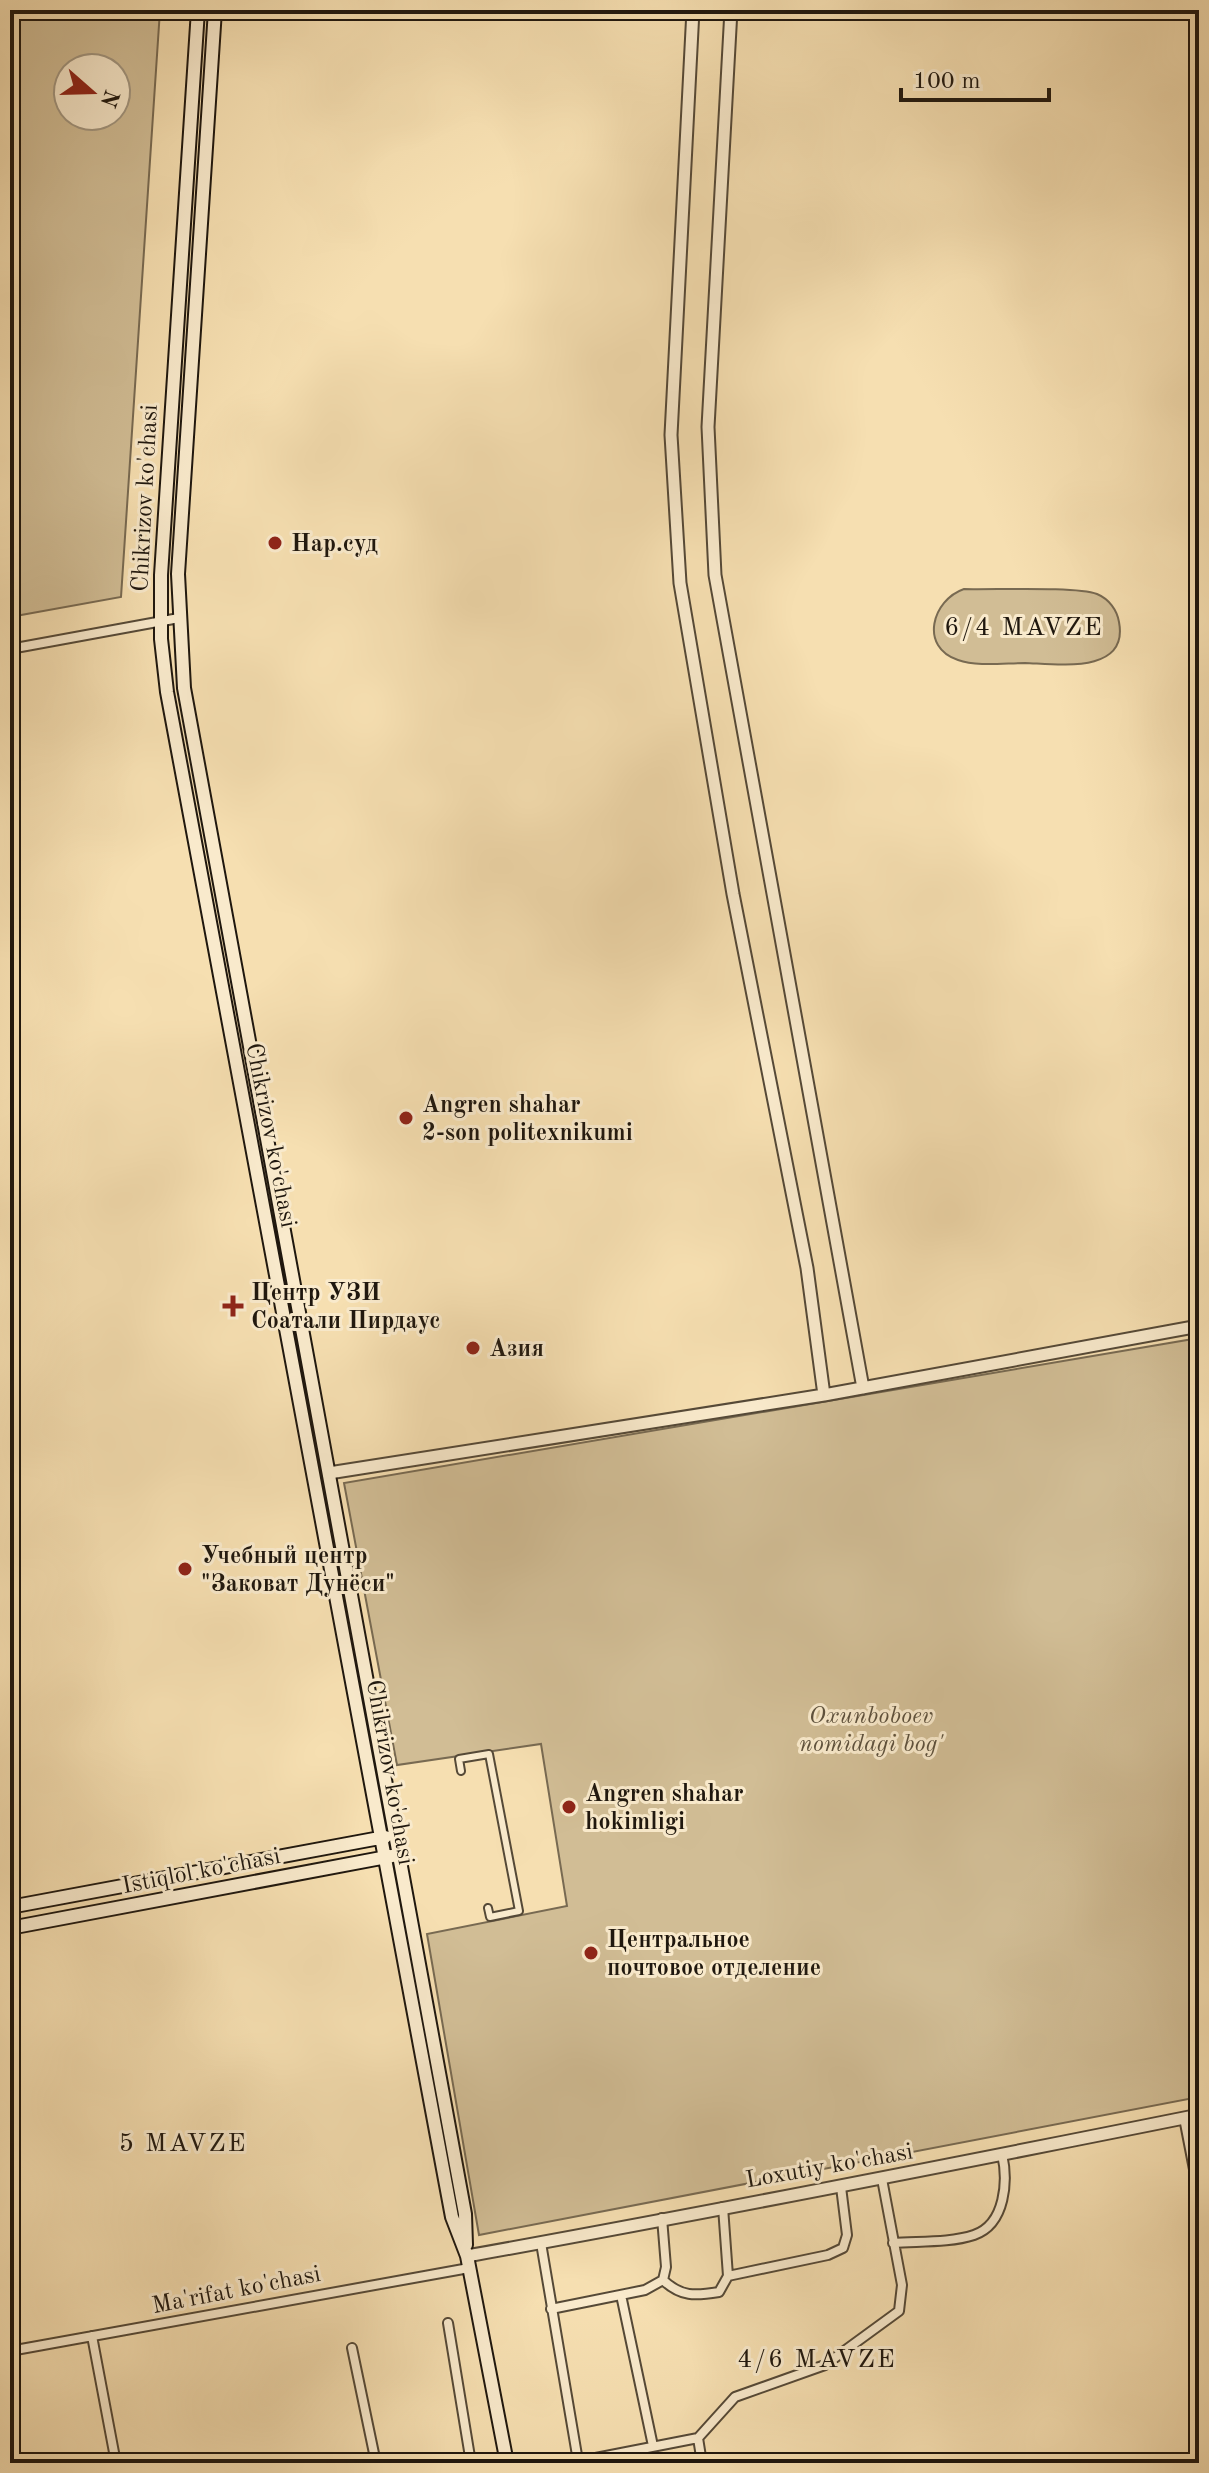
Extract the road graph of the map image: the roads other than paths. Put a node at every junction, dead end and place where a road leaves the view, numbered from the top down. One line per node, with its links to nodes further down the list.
1 (198, 10): 6 (main road, Chikrizov ko'chasi)
2 (215, 10): 5 (main road, Chikrizov ko'chasi)
3 (693, 10): 10 (street)
4 (731, 10): 9 (street)
5 (179, 618): 6 (street); 11 (main road, Chikrizov ko'chasi)
6 (161, 621): 7 (street); 14 (main road, Chikrizov ko'chasi)
7 (10, 649)
8 (1199, 1326): 9 (street)
9 (863, 1388): 10 (street)
10 (824, 1395): 11 (street)
11 (329, 1473): 13 (main road, Chikrizov ko'chasi)
12 (461, 1771): 20 (street)
13 (387, 1784): 14 (main road); 15 (main road, Chikrizov ko'chasi)
14 (371, 1787): 16 (main road, Chikrizov ko'chasi)
15 (396, 1835): 16 (main road, Istiqlol ko'chasi); 17 (main road, Chikrizov ko'chasi)
16 (380, 1838): 18 (main road, Chikrizov ko'chasi); 19 (main road, Istiqlol ko'chasi)
17 (399, 1854): 18 (main road, Istiqlol ko'chasi); 32 (main road, Chikrizov ko'chasi)
18 (384, 1857): 21 (main road, Istiqlol ko'chasi); 32 (main road, Chikrizov ko'chasi)
19 (10, 1907)
20 (488, 1908)
21 (10, 1928)
22 (1199, 2115): 23 (street, Loxutiy ko'chasi)
23 (1184, 2118): 24 (street, Loxutiy ko'chasi); 27 (street)
24 (1002, 2154): 25 (street, Loxutiy ko'chasi); 31 (street)
25 (882, 2179): 26 (street, Loxutiy ko'chasi); 31 (street)
26 (841, 2187): 28 (street, Loxutiy ko'chasi); 33 (street)
27 (1199, 2195)
28 (723, 2207): 29 (street, Loxutiy ko'chasi); 33 (street)
29 (662, 2218): 30 (street, Loxutiy ko'chasi); 34 (street)
30 (541, 2243): 32 (street, Loxutiy ko'chasi); 36 (street)
31 (893, 2243): 41 (street)
32 (468, 2262): 38 (street, Ma'rifat ko'chasi); 48 (main road, Chikrizov ko'chasi)
33 (728, 2276): 34 (street)
34 (663, 2280): 35 (street)
35 (621, 2295): 36 (street); 42 (street)
36 (551, 2309): 44 (street)
37 (448, 2323): 47 (street)
38 (92, 2336): 40 (street, Ma'rifat ko'chasi); 45 (street)
39 (352, 2348): 46 (street)
40 (10, 2351)
41 (698, 2438): 42 (street); 49 (street)
42 (653, 2446): 43 (street)
43 (617, 2458): 44 (street)
44 (574, 2462)
45 (116, 2463)
46 (376, 2463)
47 (471, 2463)
48 (507, 2463)
49 (702, 2463)

